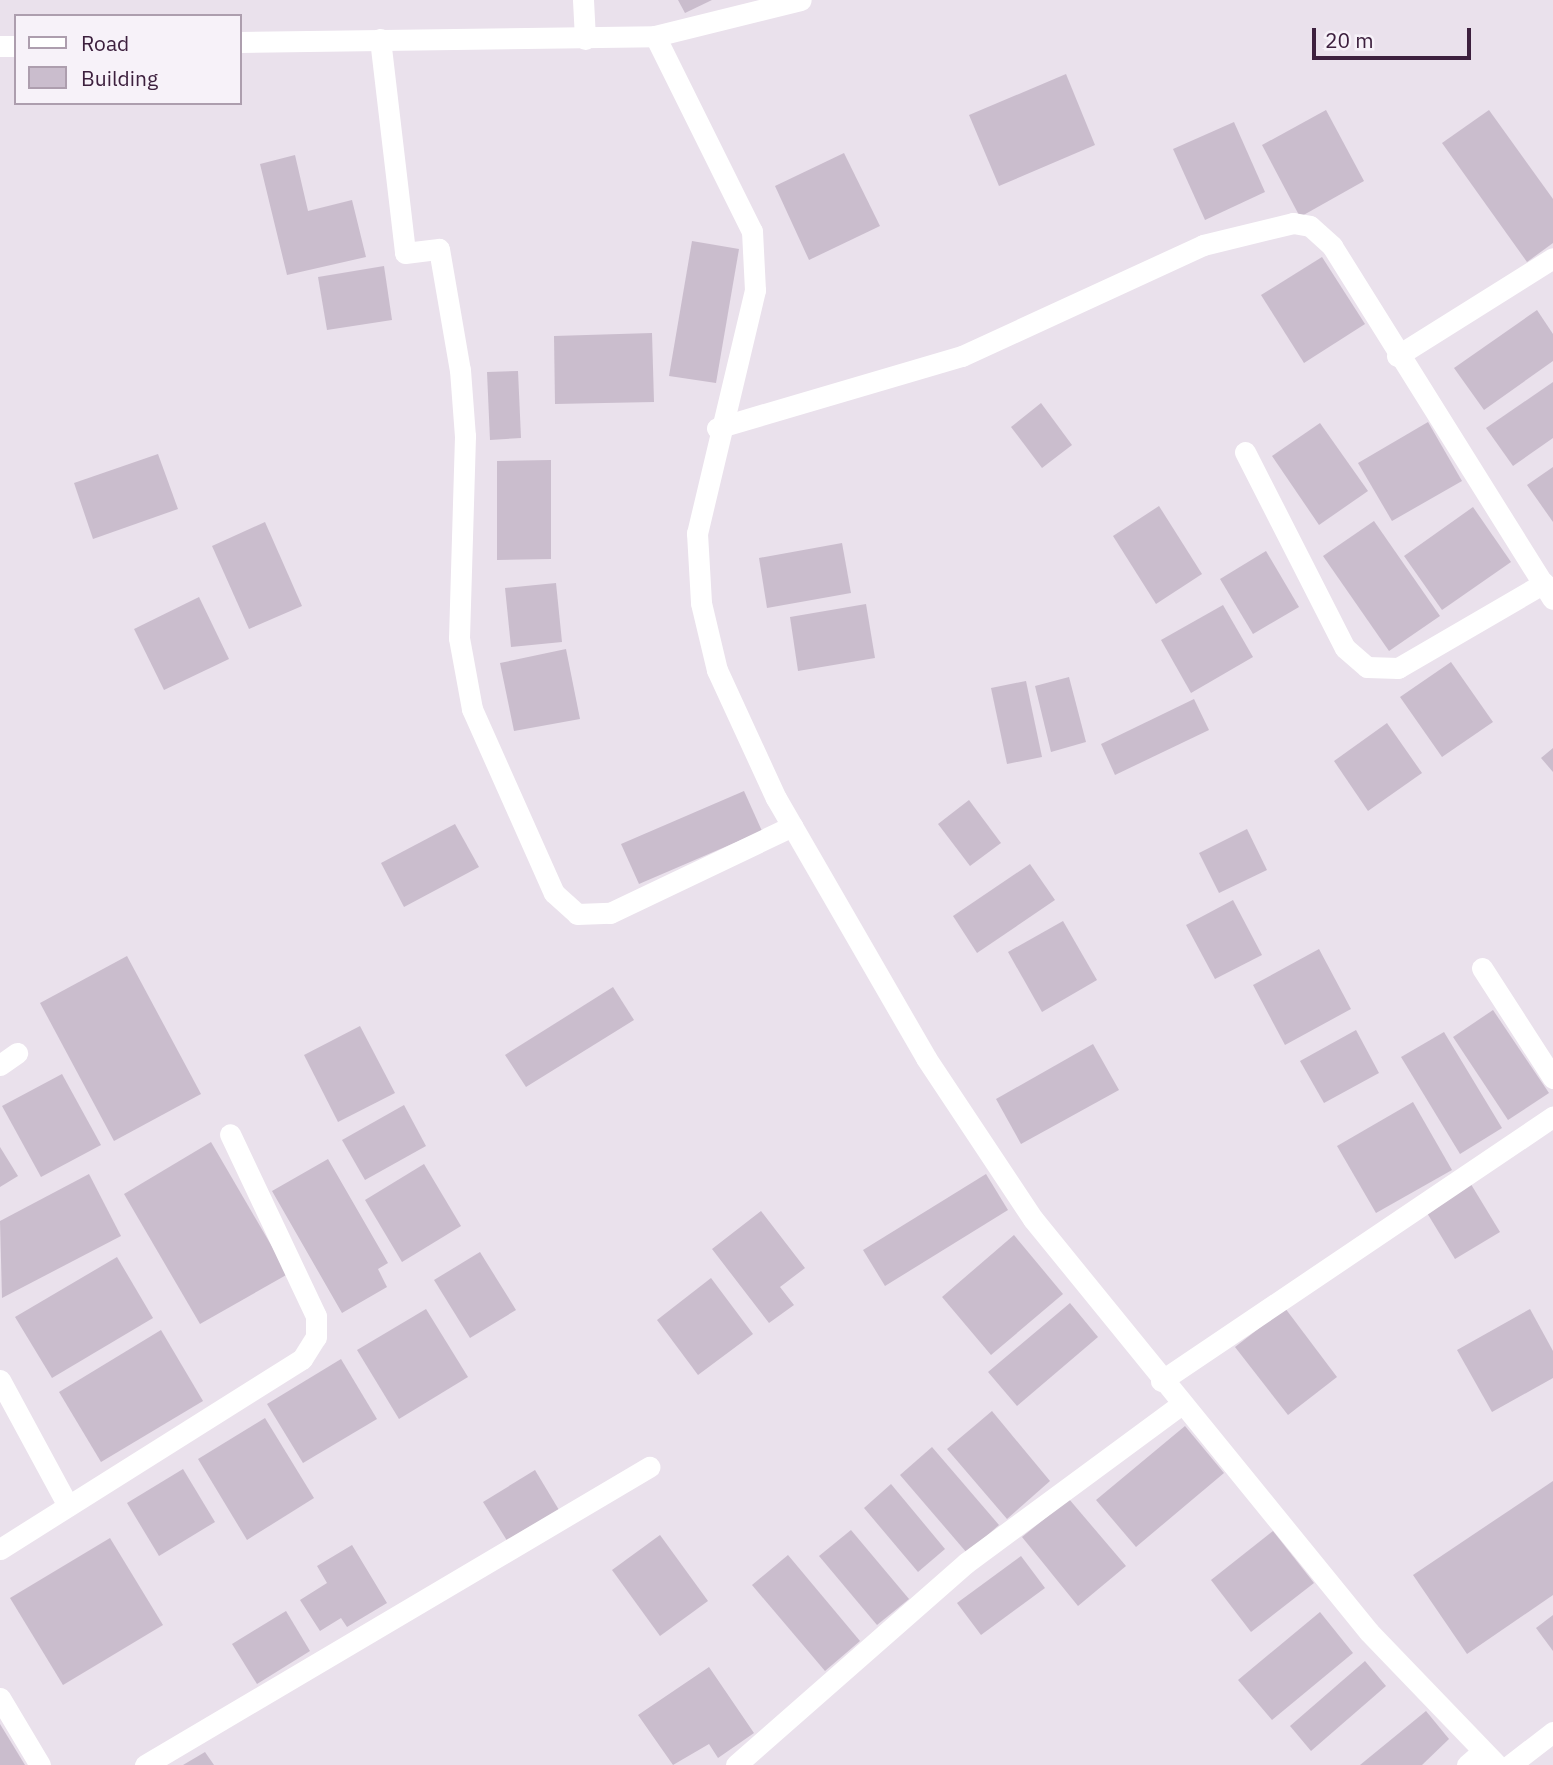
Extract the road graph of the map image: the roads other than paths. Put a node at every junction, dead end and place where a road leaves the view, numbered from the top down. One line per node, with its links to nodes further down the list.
1 (583, 0): 4 (street)
2 (802, 0): 3 (street)
3 (655, 36): 4 (street); 9 (street)
4 (585, 39): 5 (street)
5 (380, 40): 6 (street); 12 (street)
6 (242, 42)
7 (1553, 258): 8 (street)
8 (1397, 356): 9 (street); 11 (street)
9 (718, 428): 12 (street)
10 (1245, 452): 11 (street)
11 (1548, 591)
12 (792, 826): 18 (street)
13 (1482, 968): 14 (street)
14 (1553, 1078)
15 (1553, 1117): 18 (street)
16 (230, 1134): 21 (street)
17 (0, 1380): 21 (street)
18 (1161, 1381): 19 (street)
19 (1180, 1405): 25 (street); 28 (street)
20 (649, 1467): 27 (street)
21 (68, 1506): 22 (street)
22 (0, 1549)
23 (0, 1698): 26 (street)
24 (1553, 1732): 29 (street)
25 (1482, 1760)
26 (40, 1765)
27 (145, 1765)
28 (737, 1765)
29 (1510, 1765)

